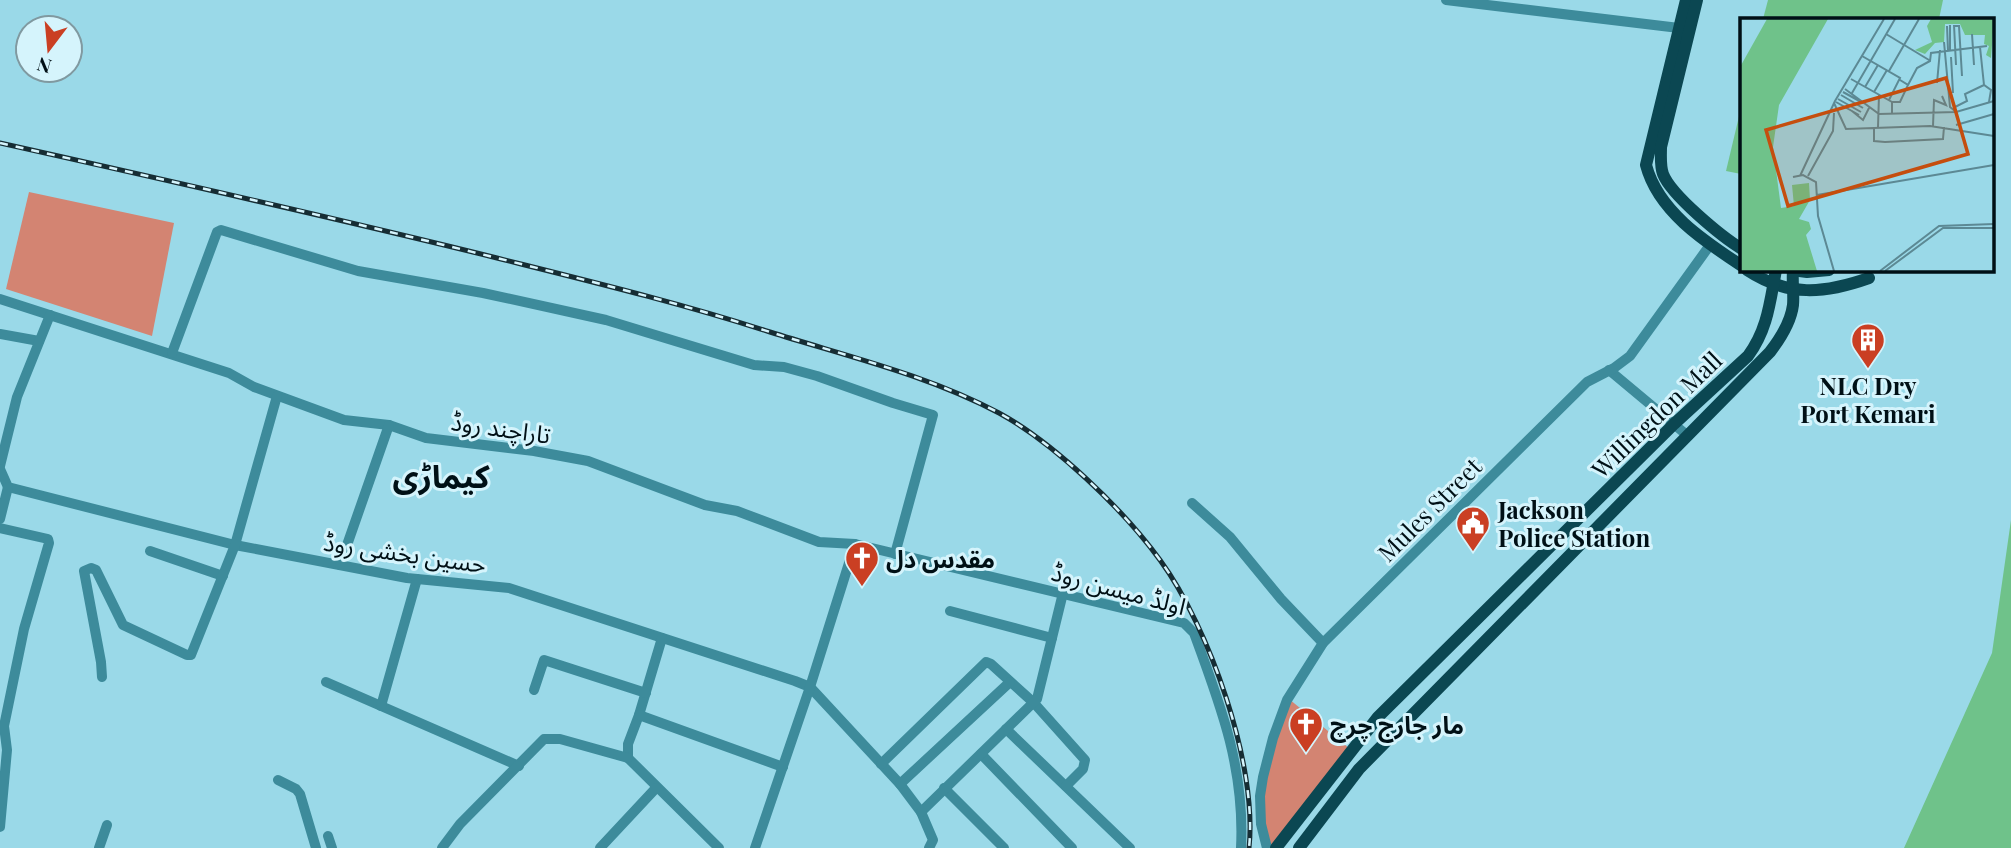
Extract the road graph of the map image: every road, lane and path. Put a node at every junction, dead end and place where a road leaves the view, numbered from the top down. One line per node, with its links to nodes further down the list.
1 (1446, 0): 4 (street)
2 (1685, 0): 4 (main road)
3 (1697, 0): 6 (main road)
4 (1679, 27): 5 (main road)
5 (1710, 245): 7 (main road); 21 (street, Mules Street)
6 (1740, 248)
7 (1740, 265)
8 (1749, 271): 14 (main road)
9 (1776, 271): 14 (main road, Willingdon Mall)
10 (1793, 271): 15 (main road, Willingdon Mall)
11 (1800, 271): 12 (main road)
12 (1818, 271)
13 (1869, 278): 15 (main road)
14 (1773, 284): 15 (main road); 23 (main road, Willingdon Mall)
15 (1791, 288): 25 (main road, Willingdon Mall)
16 (0, 299): 17 (street, تاراچند روڈ)
17 (50, 315): 19 (street); 20 (street, تاراچند روڈ)
18 (0, 334): 19 (street)
19 (39, 341): 26 (street)
20 (172, 353): 22 (street, تاراچند روڈ); 34 (street)
21 (1609, 370): 23 (street); 42 (street, Mules Street)
22 (277, 396): 24 (street, تاراچند روڈ); 32 (street)
23 (1674, 424): 25 (street); 80 (main road, Willingdon Mall)
24 (389, 425): 31 (street, تاراچند روڈ); 35 (street)
25 (1688, 436): 81 (main road, Willingdon Mall)
26 (0, 467): 27 (street)
27 (8, 487): 29 (street); 32 (street, حسین بخشی روڈ)
28 (1192, 503): 42 (street)
29 (0, 519)
30 (0, 528): 65 (street)
31 (855, 544): 34 (street, اولڈ میسن روڈ); 46 (street)
32 (235, 545): 35 (street, حسین بخشی روڈ); 36 (street)
33 (150, 551): 36 (street)
34 (895, 554): 38 (street, اولڈ میسن روڈ)
35 (340, 565): 37 (street, حسین بخشی روڈ)
36 (223, 576): 43 (street)
37 (418, 579): 40 (street, حسین بخشی روڈ); 50 (street)
38 (1063, 593): 41 (street); 78 (street, اولڈ میسن روڈ)
39 (950, 611): 41 (street)
40 (662, 638): 46 (street, حسین بخشی روڈ); 48 (street)
41 (1052, 638): 49 (street)
42 (1323, 643): 79 (street, Mules Street)
43 (102, 677)
44 (326, 682): 50 (street)
45 (1010, 682): 49 (street); 55 (street); 59 (street)
46 (810, 687): 55 (street); 57 (street)
47 (534, 690): 48 (street)
48 (646, 693): 51 (street)
49 (1034, 703): 52 (street); 60 (street)
50 (381, 706): 56 (street)
51 (639, 715): 54 (street); 57 (street)
52 (1006, 729): 53 (street); 60 (street)
53 (981, 754): 62 (street); 76 (street)
54 (628, 758): 56 (street); 61 (street)
55 (881, 764): 59 (street)
56 (519, 766): 71 (street)
57 (783, 767): 74 (street)
58 (278, 780): 69 (street)
59 (900, 784): 63 (street)
60 (1066, 786): 77 (street)
61 (656, 788): 72 (street); 73 (street)
62 (944, 788): 63 (street); 75 (street)
63 (921, 812): 67 (street)
64 (107, 825): 68 (street)
65 (0, 827)
66 (328, 836): 70 (street)
67 (934, 845)
68 (99, 848)
69 (316, 848)
70 (332, 848)
71 (442, 848)
72 (600, 848)
73 (719, 848)
74 (755, 848)
75 (1004, 848)
76 (1072, 848)
77 (1130, 848)
78 (1241, 848)
79 (1267, 848)
80 (1276, 848)
81 (1298, 848)

